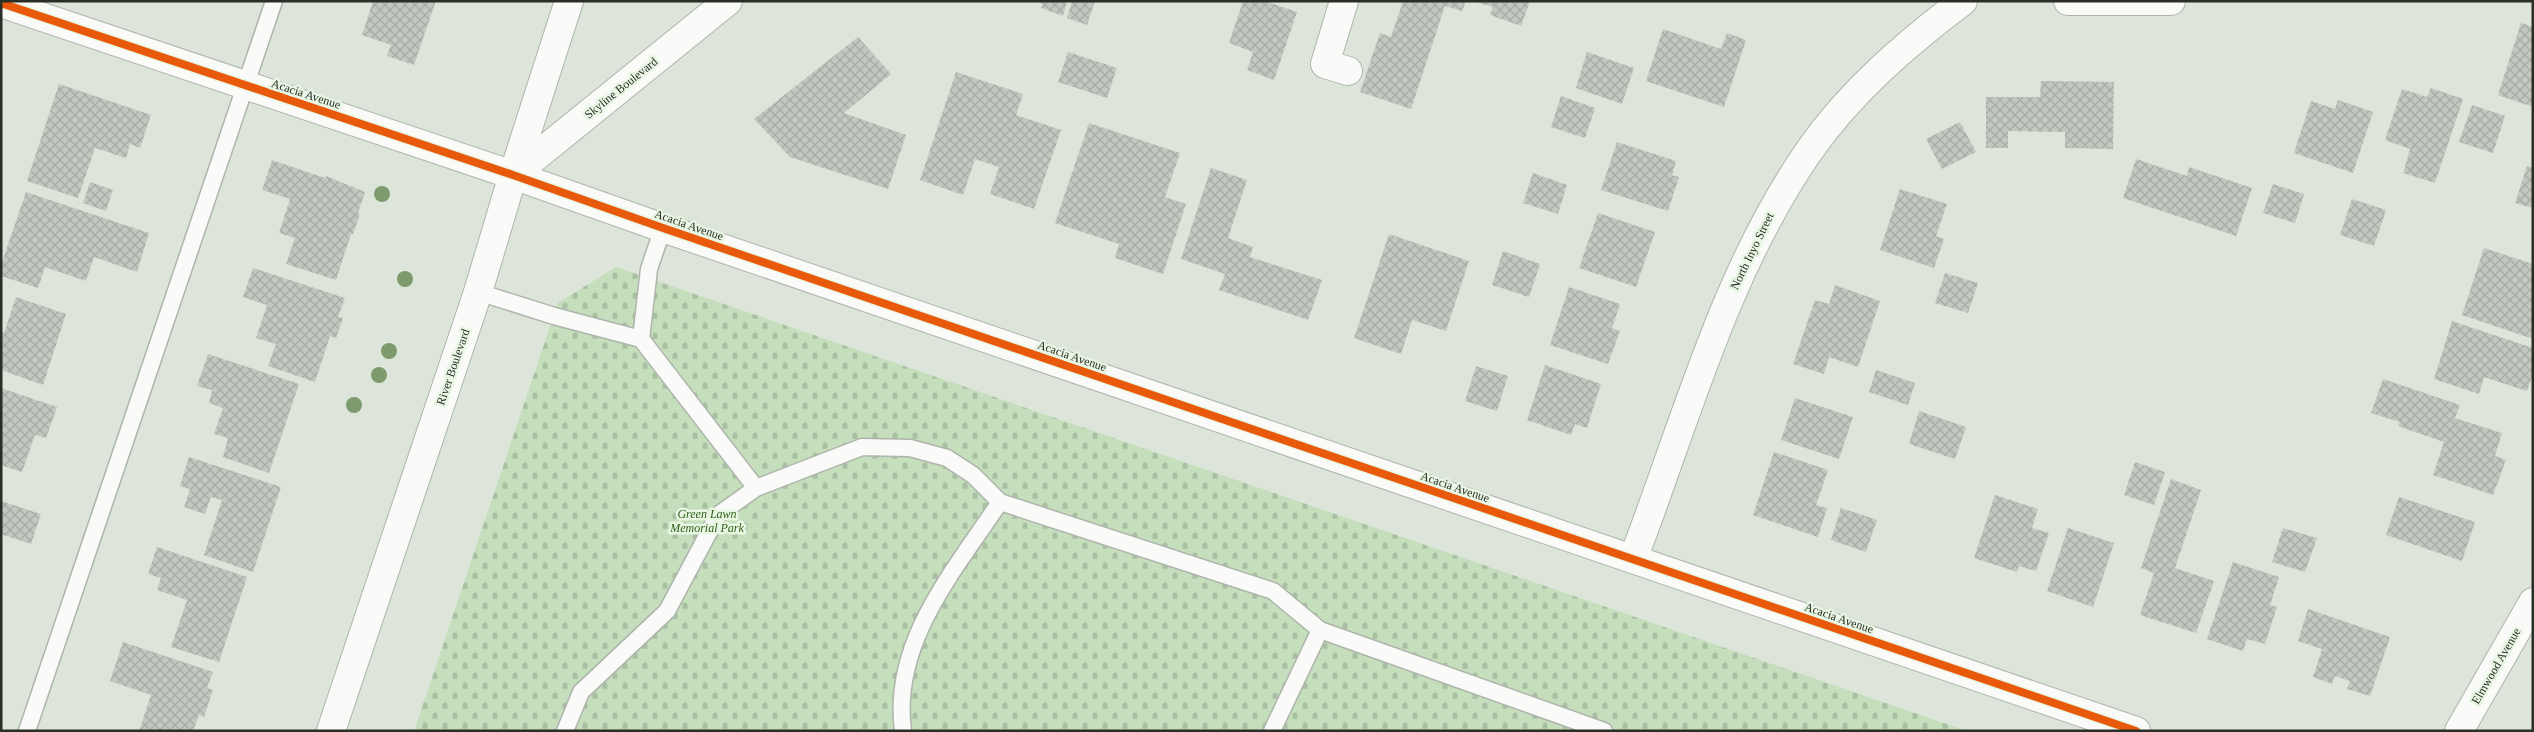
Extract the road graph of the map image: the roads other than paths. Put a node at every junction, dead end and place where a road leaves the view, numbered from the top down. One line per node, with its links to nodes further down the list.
1 (274, 1): 10 (lane)
2 (569, 1): 11 (street, River Boulevard)
3 (728, 1): 11 (street, Skyline Boulevard)
4 (1344, 1): 9 (street)
5 (1963, 1): 17 (street, North Inyo Street)
6 (2068, 1): 7 (street)
7 (2171, 1)
8 (1, 3): 10 (street, Acacia Avenue)
9 (1348, 71)
10 (246, 86): 11 (street, Acacia Avenue); 20 (lane)
11 (513, 175): 12 (street, Acacia Avenue); 13 (street, River Boulevard)
12 (662, 228): 14 (lane); 17 (street, Acacia Avenue)
13 (478, 292): 14 (lane); 21 (street, River Boulevard)
14 (641, 339): 15 (lane)
15 (756, 488): 16 (lane); 22 (lane)
16 (1000, 502): 19 (lane); 23 (lane)
17 (1632, 559): 26 (street, Acacia Avenue)
18 (2533, 602): 27 (street, Elmwood Avenue)
19 (1320, 630): 24 (lane); 25 (lane)
20 (27, 731)
21 (330, 731)
22 (565, 731)
23 (903, 731)
24 (1272, 731)
25 (1604, 731)
26 (2136, 731)
27 (2460, 731)

